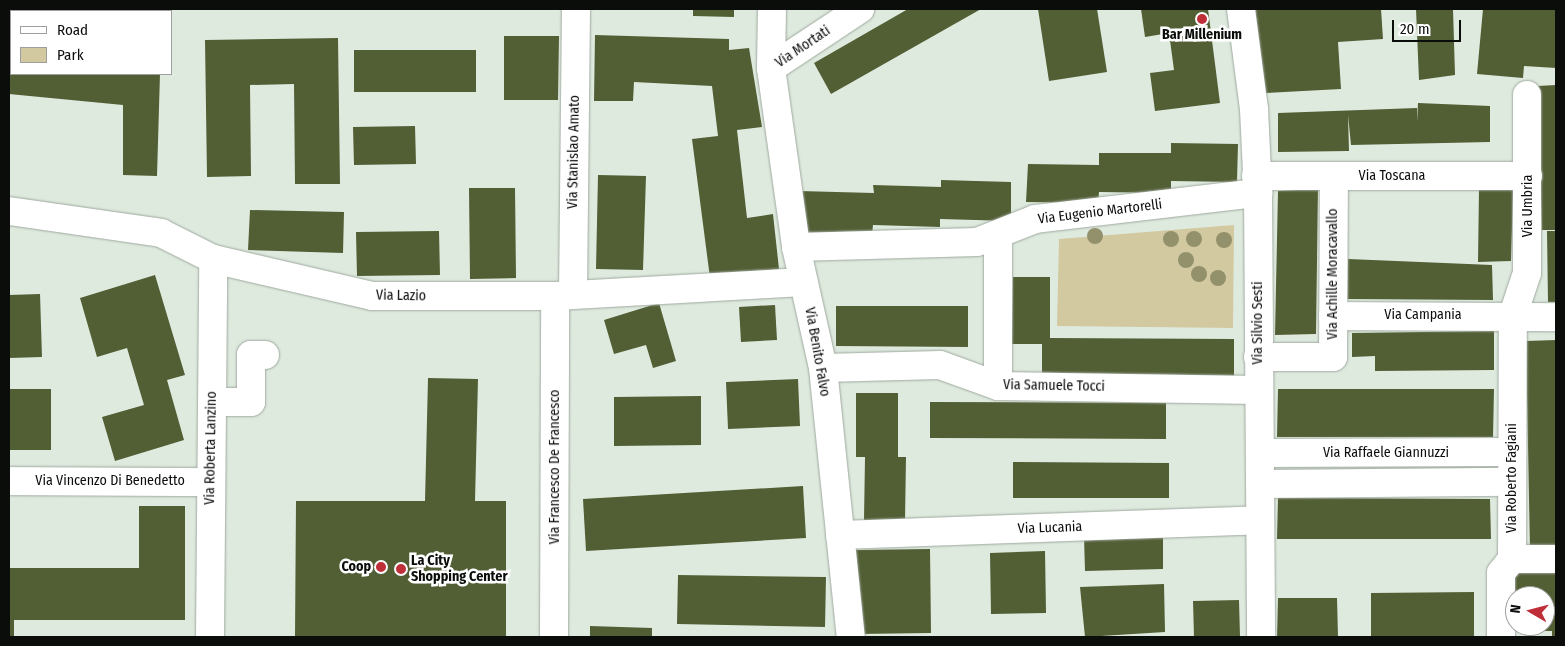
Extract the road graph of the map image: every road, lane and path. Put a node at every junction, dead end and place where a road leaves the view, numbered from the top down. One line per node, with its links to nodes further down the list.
1 (576, 9): 16 (street, Via Stanislao Amato)
2 (754, 9): 6 (street, Via Benito Falvo)
3 (772, 9): 6 (street, Via Benito Falvo)
4 (860, 9): 6 (street, Via Mortati)
5 (1241, 9): 10 (street, Via Silvio Sesti)
6 (771, 68): 13 (street, Via Benito Falvo)
7 (1527, 95): 9 (street, Via Umbria)
8 (1334, 176): 9 (street, Via Toscana); 10 (street, Via Toscana); 18 (street, Via Achille Moracavallo)
9 (1528, 176): 17 (street, Via Umbria)
10 (1257, 185): 12 (street, Via Eugenio Martorelli); 21 (street, Via Silvio Sesti)
11 (9, 211): 14 (street, Via Lazio)
12 (998, 235): 13 (street, Via Eugenio Martorelli); 23 (street)
13 (796, 247): 15 (street, Via Benito Falvo)
14 (213, 259): 16 (street, Via Lazio); 25 (street, Via Roberta Lanzino)
15 (804, 282): 16 (street, Via Lazio); 22 (street, Via Benito Falvo)
16 (564, 295): 37 (street, Via Francesco De Francesco)
17 (1513, 315): 18 (street, Via Campania); 19 (street, Via Campania); 26 (street, Via Roberto Fagiani)
18 (1333, 316): 21 (street, Via Achille Moracavallo)
19 (1556, 317)
20 (266, 355): 25 (street)
21 (1258, 357): 24 (street, Via Silvio Sesti)
22 (823, 368): 23 (street, Via Samuele Tocci); 33 (street, Via Benito Falvo)
23 (998, 386): 24 (street, Via Samuele Tocci)
24 (1258, 390): 27 (street, Via Silvio Sesti)
25 (212, 402): 29 (street, Via Roberta Lanzino)
26 (1512, 452): 27 (street, Via Raffaele Giannuzzi); 30 (street, Via Roberto Fagiani)
27 (1260, 453): 31 (street, Via Silvio Sesti)
28 (9, 481): 29 (street, Via Vincenzo Di Benedetto)
29 (211, 482): 36 (street, Via Roberta Lanzino)
30 (1512, 482): 31 (street); 34 (street, Via Roberto Fagiani)
31 (1260, 484): 32 (street, Via Silvio Sesti)
32 (1260, 520): 33 (street, Via Lucania); 39 (street, Via Silvio Sesti)
33 (840, 535): 38 (street, Via Benito Falvo)
34 (1512, 559): 35 (street); 40 (street, Via Roberto Fagiani)
35 (1556, 559)
36 (210, 637)
37 (554, 637)
38 (851, 637)
39 (1261, 637)
40 (1502, 637)

